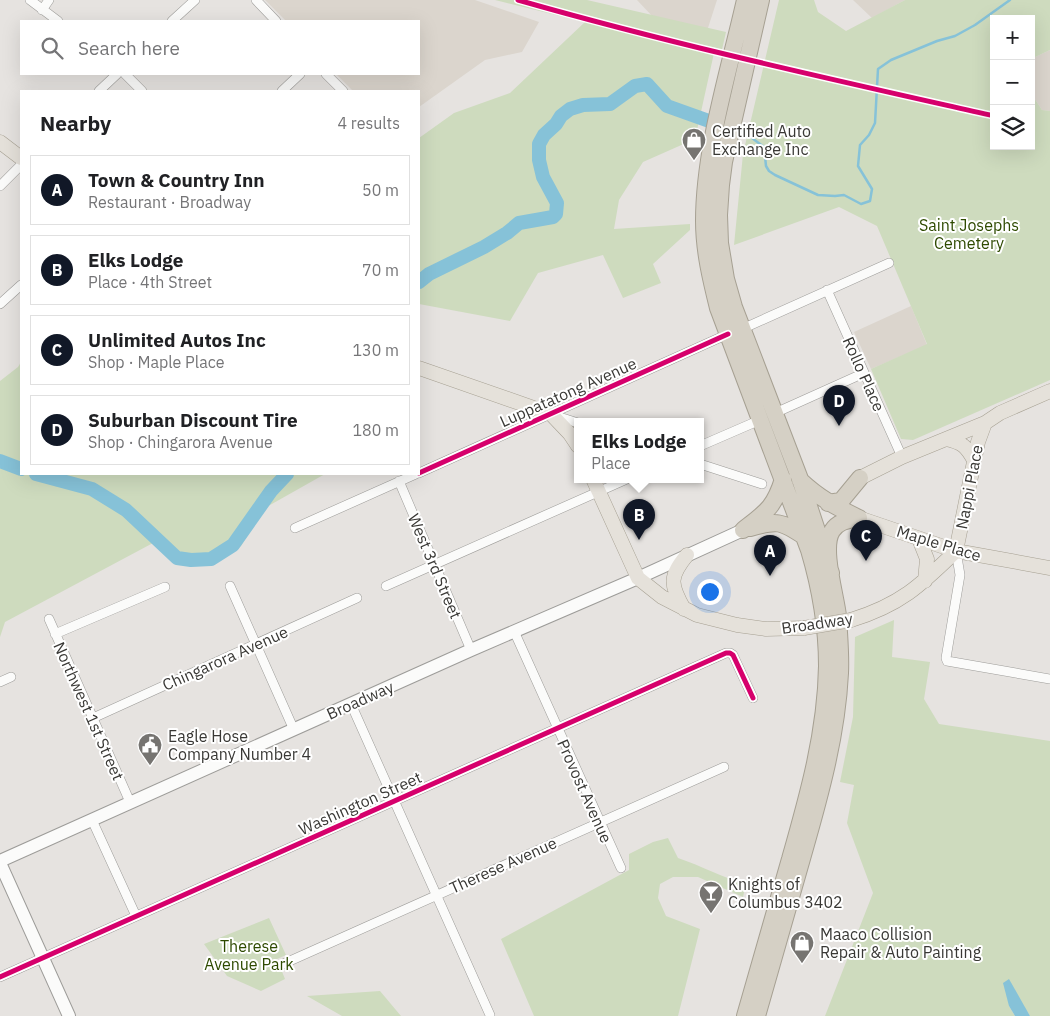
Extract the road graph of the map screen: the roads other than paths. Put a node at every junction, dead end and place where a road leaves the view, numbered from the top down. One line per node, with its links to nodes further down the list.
1 (30, 0): 7 (street)
2 (50, 0): 7 (street)
3 (195, 0): 9 (street)
4 (256, 0): 10 (street)
5 (746, 0): 27 (highway)
6 (761, 0): 27 (highway)
7 (42, 10): 8 (street)
8 (57, 20)
9 (173, 20)
10 (275, 20)
11 (116, 75): 15 (street)
12 (126, 75): 16 (street)
13 (299, 75): 17 (street)
14 (327, 75): 18 (street)
15 (100, 90)
16 (141, 90)
17 (283, 90)
18 (342, 90)
19 (0, 142): 20 (main road)
20 (20, 157)
21 (20, 166): 22 (street)
22 (0, 186)
23 (889, 263): 25 (street, Luppatatong Avenue)
24 (20, 286): 26 (street)
25 (827, 290): 27 (street, Luppatatong Avenue); 29 (street, Rollo Place)
26 (0, 304)
27 (735, 331): 31 (street, Luppatatong Avenue); 32 (highway)
28 (420, 368): 31 (main road)
29 (864, 373): 32 (street); 38 (street, Rollo Place)
30 (1050, 391): 34 (main road)
31 (551, 414): 33 (street); 35 (main road); 41 (street, Luppatatong Avenue)
32 (767, 416): 37 (street); 44 (highway); 45 (highway)
33 (574, 422)
34 (985, 422): 36 (main road); 39 (main road, Nappi Place)
35 (574, 440)
36 (946, 440): 38 (main road); 39 (main road)
37 (704, 444)
38 (902, 457): 43 (main road)
39 (974, 460): 55 (main road, Nappi Place)
40 (704, 465): 47 (street)
41 (420, 472)
42 (412, 475): 46 (street, Luppatatong Avenue)
43 (860, 478): 49 (highway)
44 (783, 479): 52 (highway); 53 (highway)
45 (800, 479): 49 (highway); 59 (highway)
46 (399, 481): 51 (street, Luppatatong Avenue); 57 (street, West 3rd Street)
47 (762, 484)
48 (596, 485): 57 (street); 60 (main road)
49 (828, 503): 50 (highway)
50 (859, 518): 54 (main road, Maple Place); 59 (highway)
51 (296, 528)
52 (743, 530): 53 (highway); 56 (main road, Broadway)
53 (805, 537): 94 (highway)
54 (919, 539): 55 (main road, Maple Place); 61 (main road)
55 (956, 551): 58 (main road, Maple Place); 61 (main road, Broadway); 73 (street)
56 (687, 555): 60 (main road, Broadway); 66 (main road)
57 (434, 565): 63 (street); 71 (street, West 3rd Street)
58 (1050, 568)
59 (831, 573): 95 (highway)
60 (638, 578): 66 (main road, Broadway); 68 (main road, Broadway)
61 (925, 581): 66 (main road, Broadway, bridge)
62 (230, 586): 70 (street)
63 (386, 586)
64 (165, 587): 69 (street)
65 (357, 598): 70 (street, Chingarora Avenue)
66 (684, 610)
67 (49, 619): 69 (street, Northwest 1st Street)
68 (514, 632): 71 (main road, Broadway); 78 (street, Provost Avenue)
69 (56, 634): 77 (street, Northwest 1st Street)
70 (256, 644): 77 (street, Chingarora Avenue); 79 (street)
71 (471, 650): 76 (main road, Broadway)
72 (11, 677): 74 (street)
73 (1050, 679)
74 (0, 682)
75 (753, 698): 78 (street, Washington Street)
76 (351, 704): 79 (main road, Broadway); 81 (street)
77 (93, 718): 82 (street, Northwest 1st Street)
78 (557, 728): 81 (street, Washington Street); 84 (street, Provost Avenue)
79 (294, 730): 82 (main road, Broadway)
80 (724, 767): 84 (street, Therese Avenue)
81 (394, 801): 87 (street); 88 (street, Washington Street)
82 (130, 802): 83 (main road, Broadway)
83 (92, 820): 85 (main road, Broadway); 88 (street)
84 (599, 823): 86 (street, Provost Avenue); 87 (street, Therese Avenue)
85 (0, 862): 89 (main road)
86 (620, 868)
87 (436, 896): 90 (street, Therese Avenue); 92 (street)
88 (136, 916): 89 (street, Washington Street)
89 (42, 958): 91 (street, Washington Street); 93 (main road)
90 (283, 964)
91 (0, 977)
92 (490, 1015)
93 (69, 1016)
94 (745, 1016)
95 (757, 1016)

